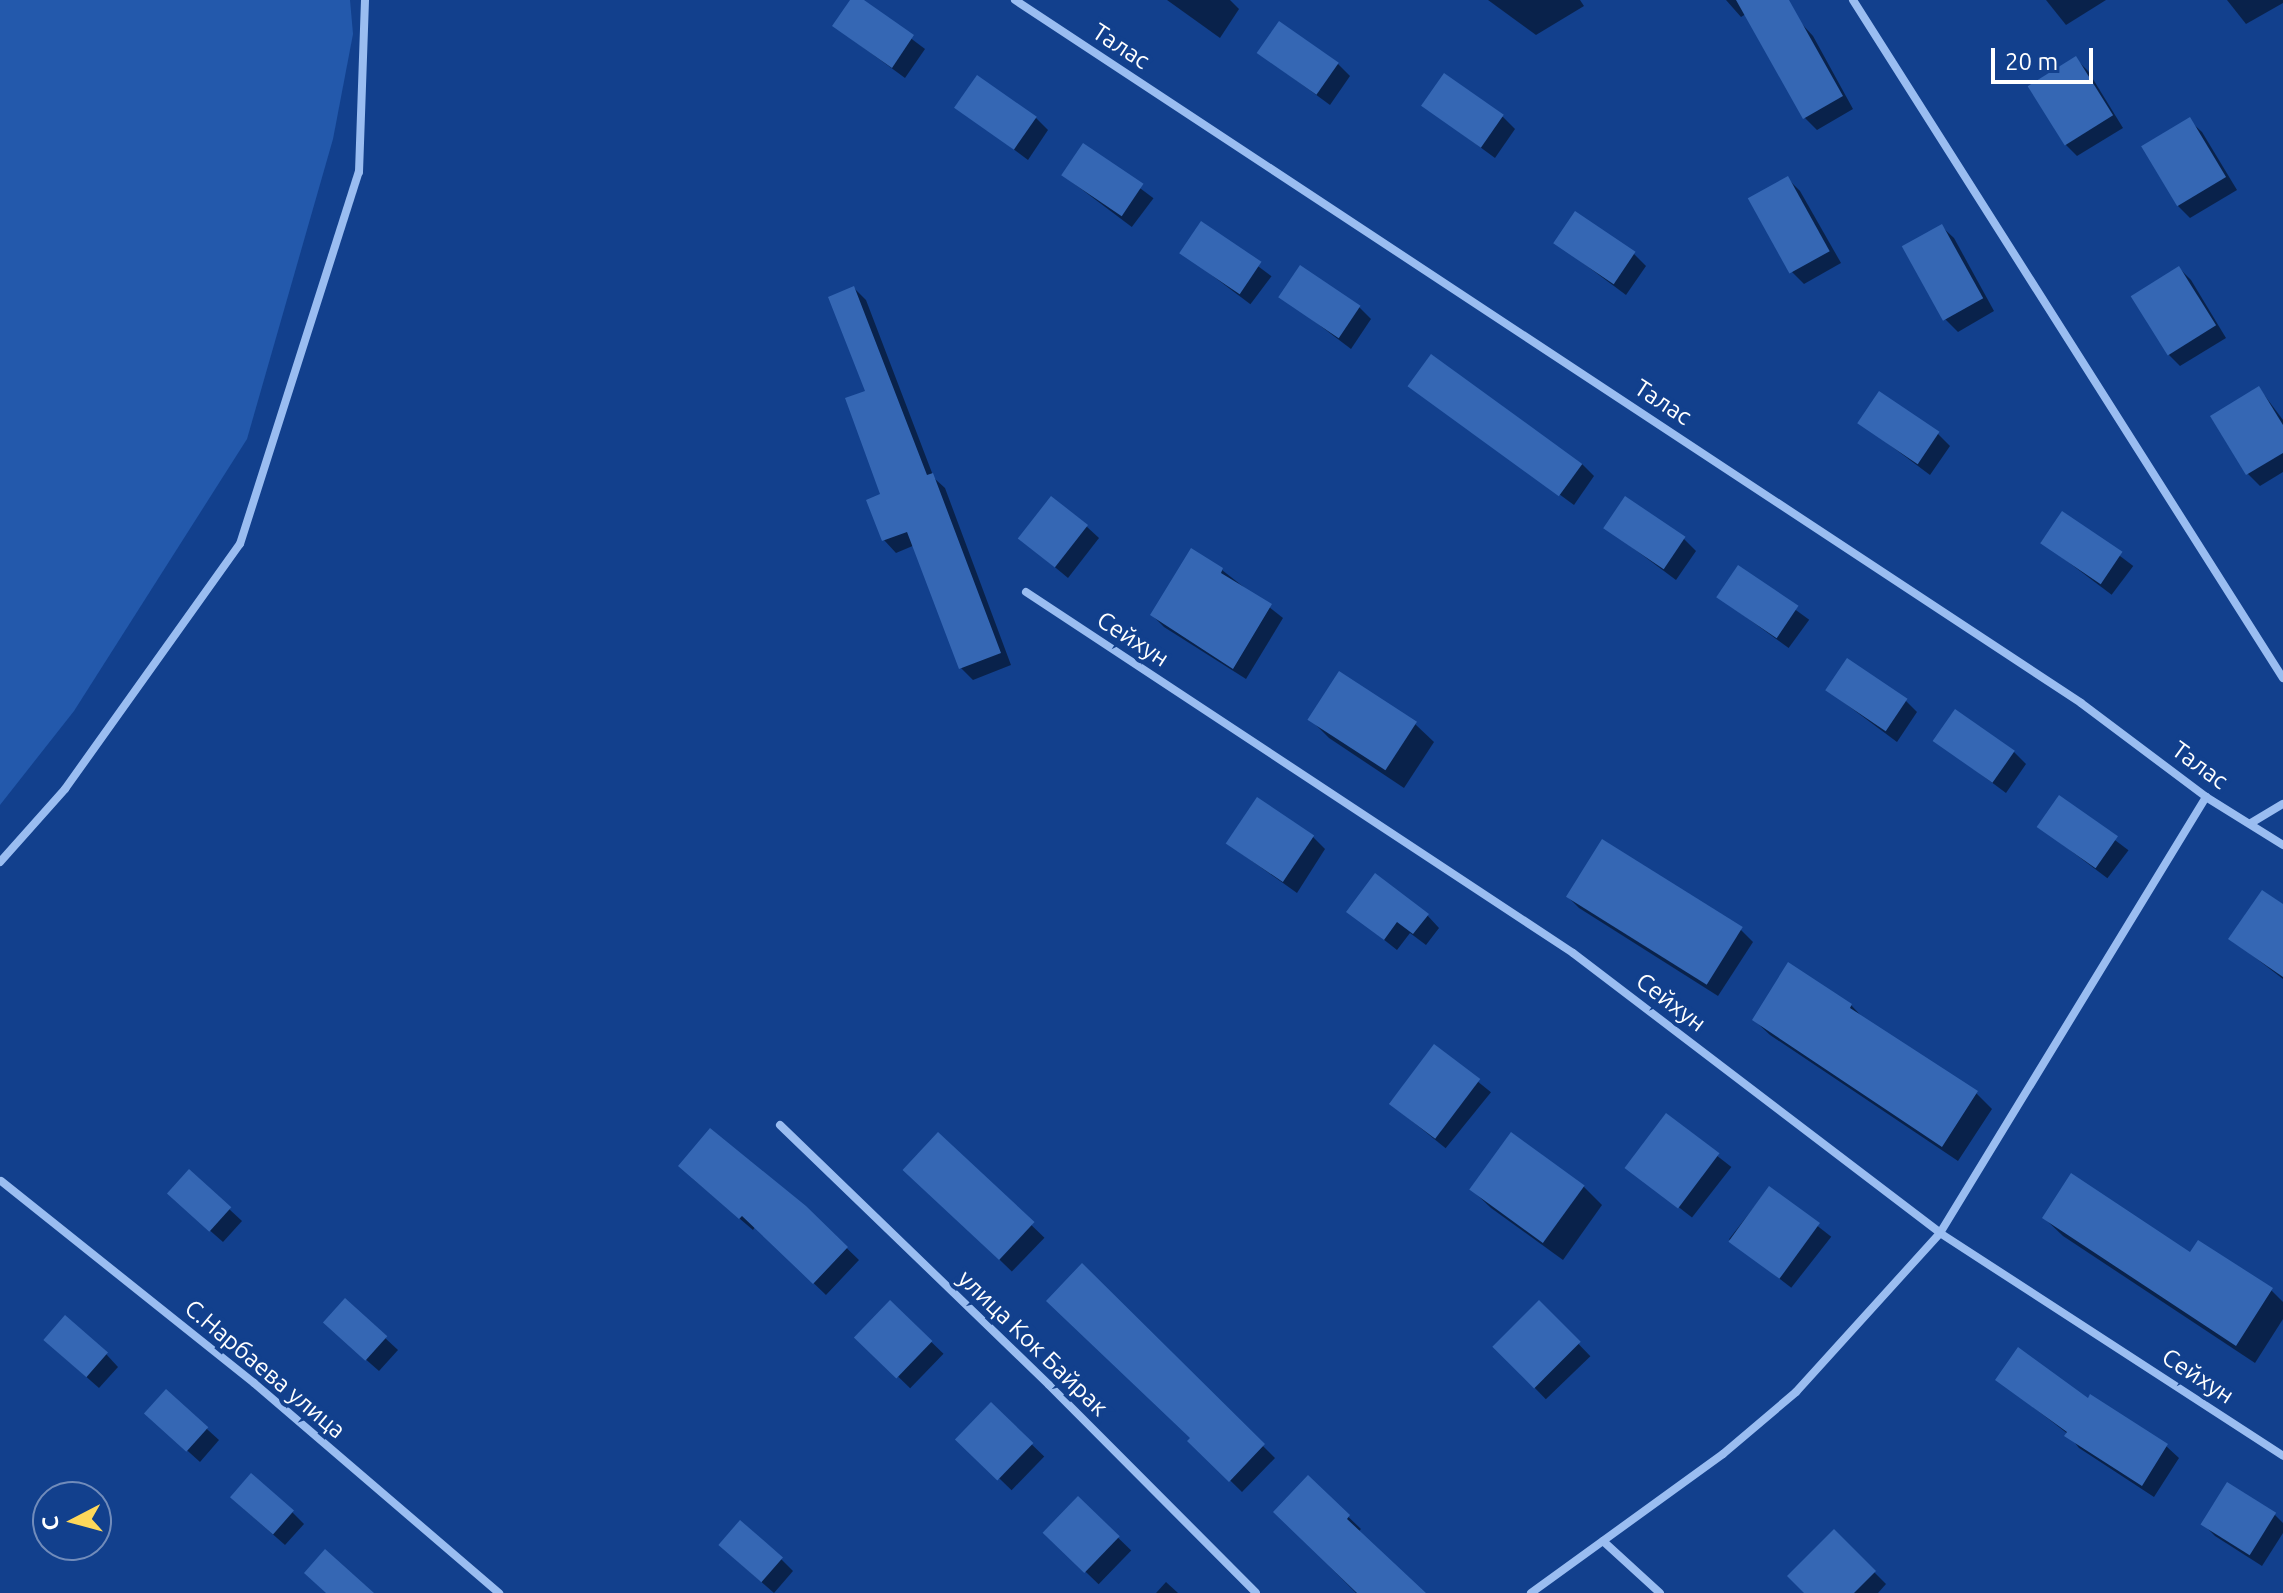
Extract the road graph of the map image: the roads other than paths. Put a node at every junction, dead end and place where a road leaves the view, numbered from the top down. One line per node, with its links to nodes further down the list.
1 (365, 0): 10 (street)
2 (1015, 0): 6 (street, Талас)
3 (1853, 0): 5 (street)
4 (1026, 592): 13 (street, Сейхун)
5 (2283, 678)
6 (2206, 797): 8 (street, Талас); 13 (street)
7 (2283, 804): 8 (street)
8 (2251, 823): 9 (street, Талас)
9 (2283, 845)
10 (0, 862)
11 (780, 1125): 17 (street, улица Кок Байрак)
12 (0, 1181): 16 (street, С.Нарбаева улица)
13 (1940, 1233): 14 (street, Сейхун); 15 (street)
14 (2283, 1456)
15 (1603, 1541): 18 (street); 19 (street)
16 (499, 1593)
17 (1256, 1593)
18 (1531, 1593)
19 (1660, 1593)

